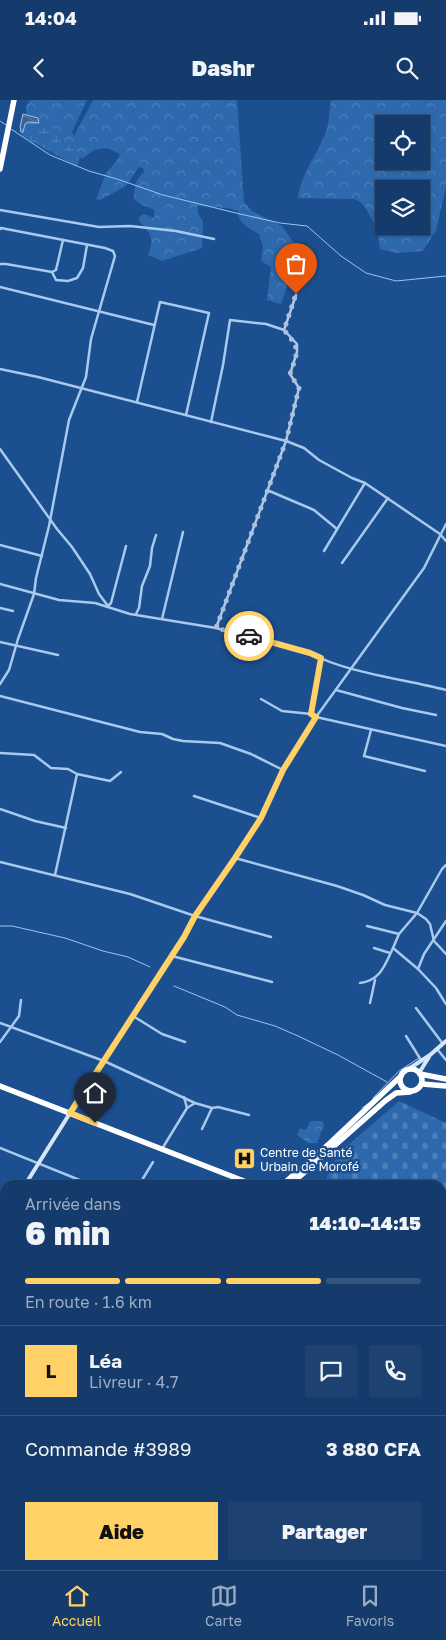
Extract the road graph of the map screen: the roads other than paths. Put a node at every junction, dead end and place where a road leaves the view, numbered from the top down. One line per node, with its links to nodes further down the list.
1 (14, 100): 2 (highway)
2 (0, 170)
3 (0, 210): 5 (street)
4 (0, 229): 6 (street)
5 (214, 239)
6 (63, 240): 7 (street); 9 (street)
7 (88, 245): 9 (street); 12 (street)
8 (0, 264): 9 (street)
9 (52, 272)
10 (0, 287): 12 (street)
11 (296, 294): 14 (street)
12 (100, 310): 13 (street); 16 (street)
13 (154, 325): 17 (street); 18 (street)
14 (284, 330): 19 (street); 20 (street)
15 (0, 369): 16 (street)
16 (82, 388): 17 (street); 25 (street)
17 (137, 402): 18 (street)
18 (186, 415): 19 (street)
19 (211, 422): 20 (street)
20 (286, 441): 22 (street); 23 (street)
21 (0, 449): 25 (street)
22 (365, 483): 24 (street); 27 (street)
23 (267, 490): 27 (street); 44 (street)
24 (388, 498): 29 (street); 36 (street)
25 (50, 518): 35 (street); 39 (street)
26 (446, 524): 29 (street)
27 (337, 529): 34 (street)
28 (183, 532): 43 (street)
29 (440, 534): 31 (street); 49 (street)
30 (156, 535): 42 (street)
31 (446, 541)
32 (0, 545): 35 (street)
33 (126, 546): 39 (street)
34 (324, 551)
35 (42, 556): 38 (street)
36 (342, 563)
37 (0, 584): 38 (street)
38 (34, 594): 39 (street); 46 (street)
39 (108, 606): 42 (street)
40 (0, 608): 41 (street)
41 (13, 610)
42 (136, 614): 43 (street)
43 (162, 619): 44 (street)
44 (216, 628): 48 (street)
45 (0, 642): 46 (street)
46 (16, 646): 47 (street); 50 (street)
47 (58, 655)
48 (321, 658): 49 (street); 55 (street)
49 (351, 668): 51 (street); 52 (street)
50 (0, 684)
51 (336, 690): 56 (street); 57 (street)
52 (446, 690)
53 (0, 696): 61 (street)
54 (261, 699): 55 (street)
55 (311, 714): 57 (street)
56 (436, 715)
57 (316, 717): 58 (street); 61 (street)
58 (371, 730): 59 (street); 62 (street)
59 (446, 746)
60 (0, 753): 64 (street)
61 (283, 770): 67 (street)
62 (425, 770)
63 (121, 772): 64 (street)
64 (77, 774): 68 (street)
65 (194, 796): 67 (street)
66 (0, 809): 68 (street)
67 (261, 818): 69 (street)
68 (66, 828): 72 (street)
69 (235, 858): 73 (street); 74 (street)
70 (0, 862): 72 (street)
71 (446, 865): 73 (street)
72 (56, 875): 74 (street)
73 (417, 913): 77 (street); 79 (street)
74 (195, 916): 78 (street); 84 (street)
75 (446, 921): 79 (street)
76 (367, 926): 77 (street)
77 (400, 934): 81 (street)
78 (271, 937)
79 (434, 941): 83 (street); 85 (street)
80 (374, 948): 82 (street)
81 (393, 948): 82 (street); 85 (street)
82 (390, 953): 86 (street)
83 (446, 954)
84 (172, 956): 87 (street); 93 (street)
85 (418, 969): 91 (street)
86 (375, 979): 88 (street); 90 (street)
87 (272, 982)
88 (360, 983)
89 (21, 1000): 95 (street)
90 (370, 1003)
91 (446, 1004)
92 (416, 1008): 99 (street)
93 (133, 1016): 98 (street); 103 (street)
94 (0, 1023): 95 (street)
95 (10, 1026): 97 (street); 103 (street)
96 (406, 1036): 104 (street)
97 (0, 1042)
98 (185, 1042)
99 (444, 1042): 100 (street)
100 (437, 1049): 101 (street); 102 (street)
101 (430, 1055): 104 (street); 106 (street)
102 (446, 1060)
103 (104, 1061): 113 (street); 117 (street)
104 (422, 1061): 105 (street)
105 (407, 1070): 106 (highway); 107 (highway)
106 (420, 1073): 108 (highway); 109 (highway)
107 (401, 1076): 112 (highway); 128 (highway)
108 (446, 1079)
109 (422, 1084): 111 (highway); 112 (highway)
110 (0, 1086): 117 (highway)
111 (446, 1086)
112 (410, 1092): 129 (highway)
113 (184, 1097): 114 (street); 115 (street)
114 (195, 1102): 115 (street); 116 (street)
115 (187, 1108): 121 (street)
116 (212, 1108): 118 (street); 119 (street)
117 (70, 1113): 121 (highway); 123 (street)
118 (248, 1115)
119 (202, 1129)
120 (0, 1148): 123 (street)
121 (161, 1150): 127 (highway)
122 (153, 1162): 126 (street)
123 (38, 1164): 124 (street); 125 (street)
124 (28, 1180)
125 (79, 1180)
126 (142, 1180)
127 (239, 1180)
128 (292, 1180)
129 (293, 1180)

